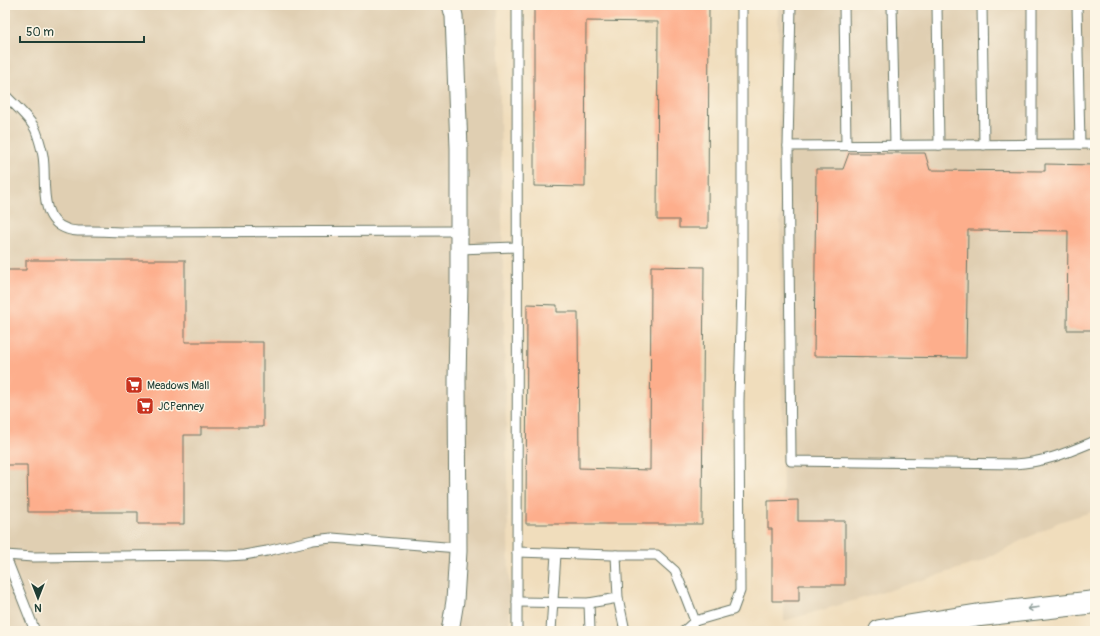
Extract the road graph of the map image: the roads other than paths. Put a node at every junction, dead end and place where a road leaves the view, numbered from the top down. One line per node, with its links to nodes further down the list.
1 (451, 5): 20 (street)
2 (517, 5): 21 (lane)
3 (742, 5): 36 (lane)
4 (791, 5): 19 (lane)
5 (844, 5): 15 (lane)
6 (892, 5): 16 (lane)
7 (937, 5): 17 (lane)
8 (982, 5): 18 (lane)
9 (1032, 5): 12 (lane)
10 (1077, 5): 13 (lane)
11 (5, 96): 20 (lane)
12 (1032, 144): 13 (lane); 18 (lane)
13 (1080, 144): 14 (lane)
14 (1095, 144)
15 (846, 145): 16 (lane); 19 (lane)
16 (895, 145): 17 (lane)
17 (939, 145): 18 (lane)
18 (984, 145)
19 (788, 146): 23 (lane)
20 (459, 231): 22 (street)
21 (517, 247): 22 (lane); 25 (lane)
22 (459, 249): 24 (street)
23 (1095, 441)
24 (458, 548): 27 (lane); 38 (street)
25 (517, 552): 26 (lane); 31 (lane)
26 (556, 554): 28 (lane); 33 (lane)
27 (5, 555): 37 (lane)
28 (616, 555): 30 (lane); 36 (lane)
29 (1095, 596): 35 (highway)
30 (618, 598): 34 (lane); 42 (lane)
31 (517, 602): 33 (lane); 39 (lane)
32 (1095, 602): 35 (highway)
33 (553, 603): 34 (lane); 40 (lane)
34 (588, 603): 41 (lane)
35 (1071, 604): 44 (highway, one-way to 44)
36 (694, 621): 43 (lane)
37 (35, 631)
38 (450, 631)
39 (517, 631)
40 (551, 631)
41 (590, 631)
42 (625, 631)
43 (684, 631)
44 (880, 631)

